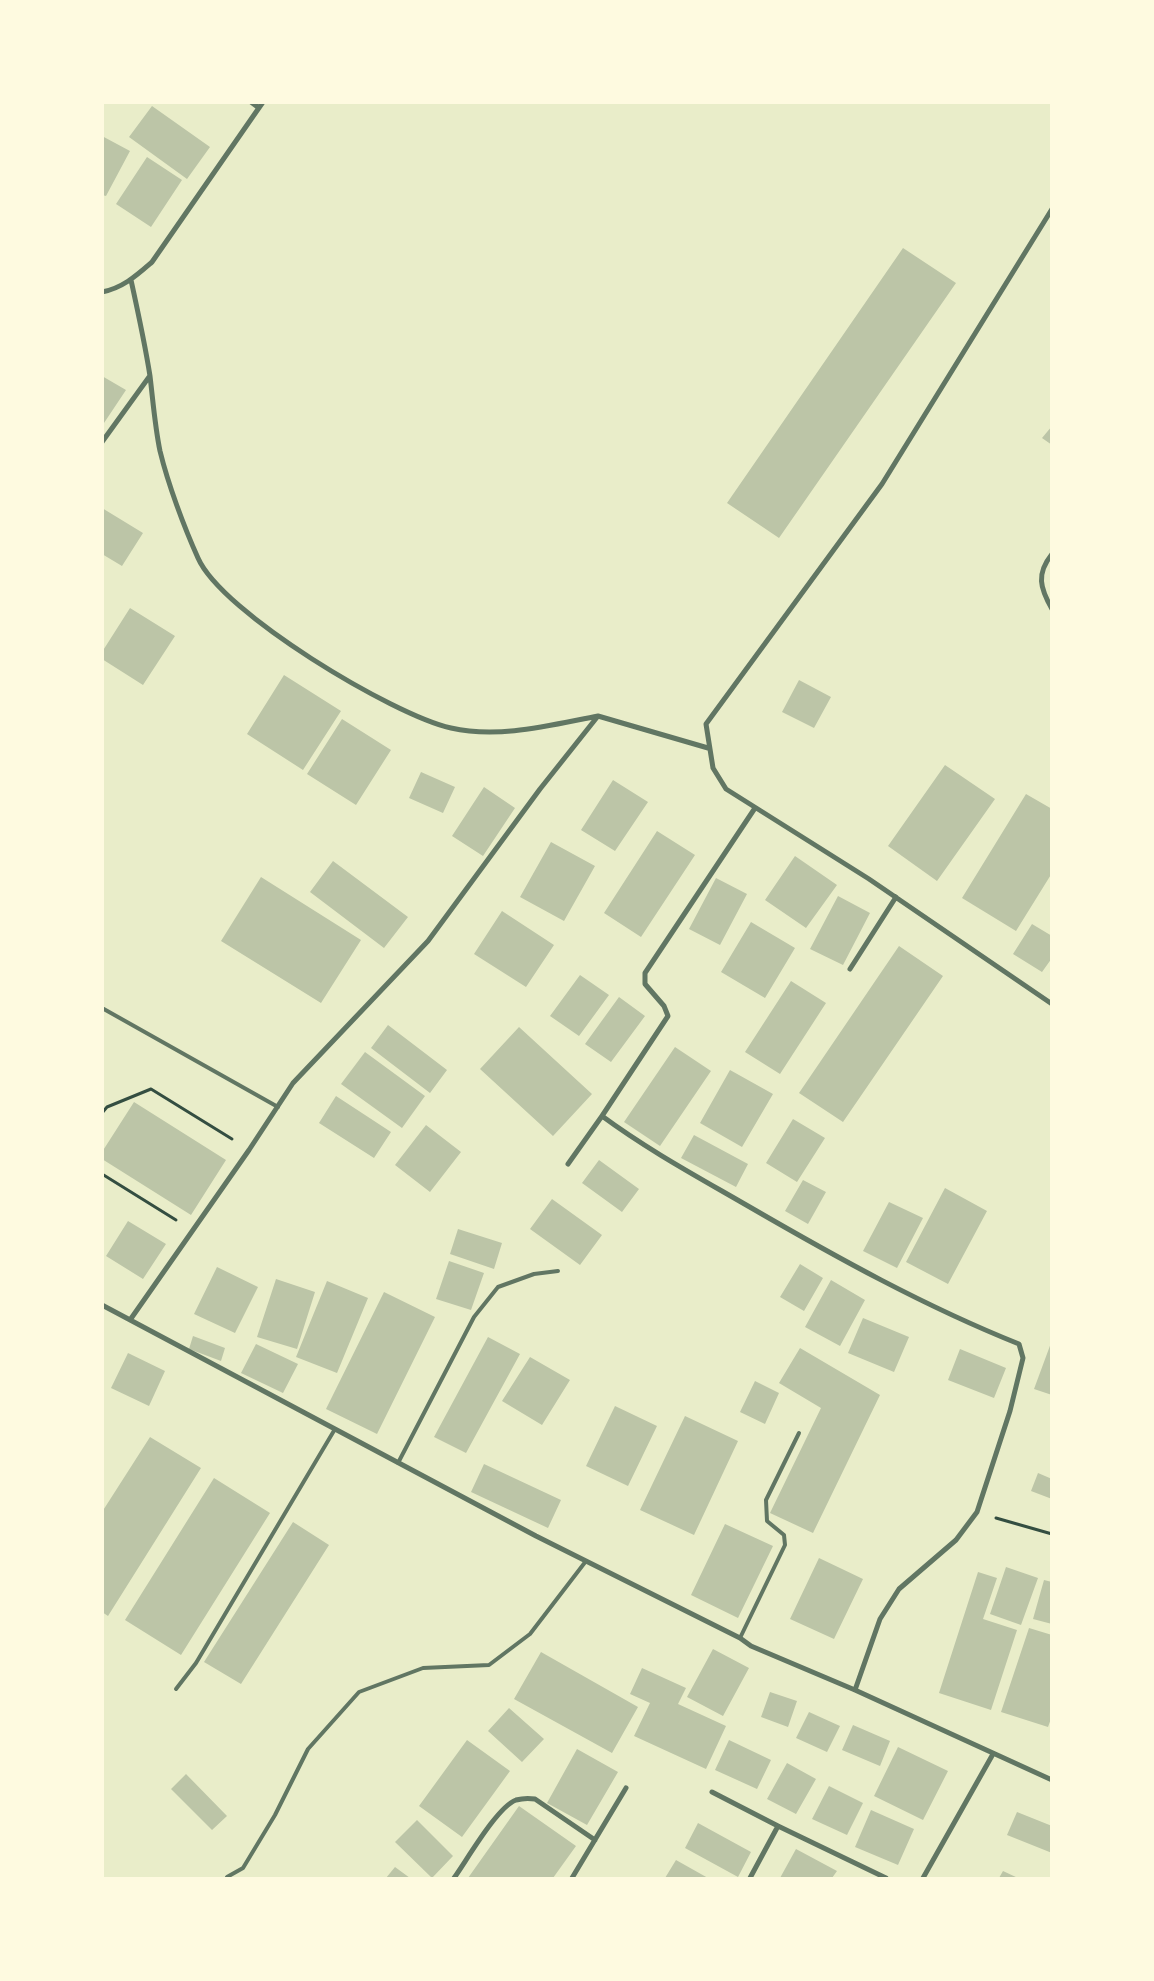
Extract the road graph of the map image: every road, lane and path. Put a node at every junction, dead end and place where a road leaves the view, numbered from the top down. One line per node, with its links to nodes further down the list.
1 (252, 102): 3 (street)
2 (263, 102): 3 (street)
3 (259, 108): 5 (street)
4 (1052, 210): 12 (street)
5 (132, 280): 6 (street); 7 (street)
6 (102, 292)
7 (150, 376): 8 (street); 11 (street)
8 (102, 442)
9 (1052, 554): 10 (street)
10 (1052, 608)
11 (598, 716): 12 (street); 18 (street)
12 (708, 748): 13 (street)
13 (755, 808): 14 (street); 20 (street)
14 (896, 897): 15 (street); 16 (street)
15 (850, 969)
16 (1052, 1004)
17 (102, 1008): 18 (lane)
18 (278, 1107): 21 (street)
19 (102, 1113): 21 (path)
20 (602, 1116): 22 (street); 31 (street)
21 (250, 1150): 24 (street)
22 (568, 1164)
23 (102, 1174): 24 (path)
24 (194, 1230): 27 (street)
25 (558, 1271): 30 (lane)
26 (102, 1305): 27 (street)
27 (130, 1320): 28 (street)
28 (334, 1429): 30 (street); 35 (lane)
29 (798, 1433): 34 (lane)
30 (398, 1463): 33 (street)
31 (977, 1512): 32 (path); 36 (street)
32 (1052, 1534)
33 (586, 1561): 34 (street); 43 (lane)
34 (740, 1638): 36 (street)
35 (176, 1689)
36 (855, 1690): 37 (street)
37 (992, 1754): 38 (street); 48 (street)
38 (1052, 1780)
39 (626, 1788): 42 (street)
40 (712, 1792): 41 (street)
41 (778, 1826): 46 (street); 47 (street)
42 (595, 1840): 44 (street); 45 (street)
43 (227, 1877)
44 (454, 1878)
45 (572, 1878)
46 (750, 1878)
47 (886, 1878)
48 (923, 1878)

